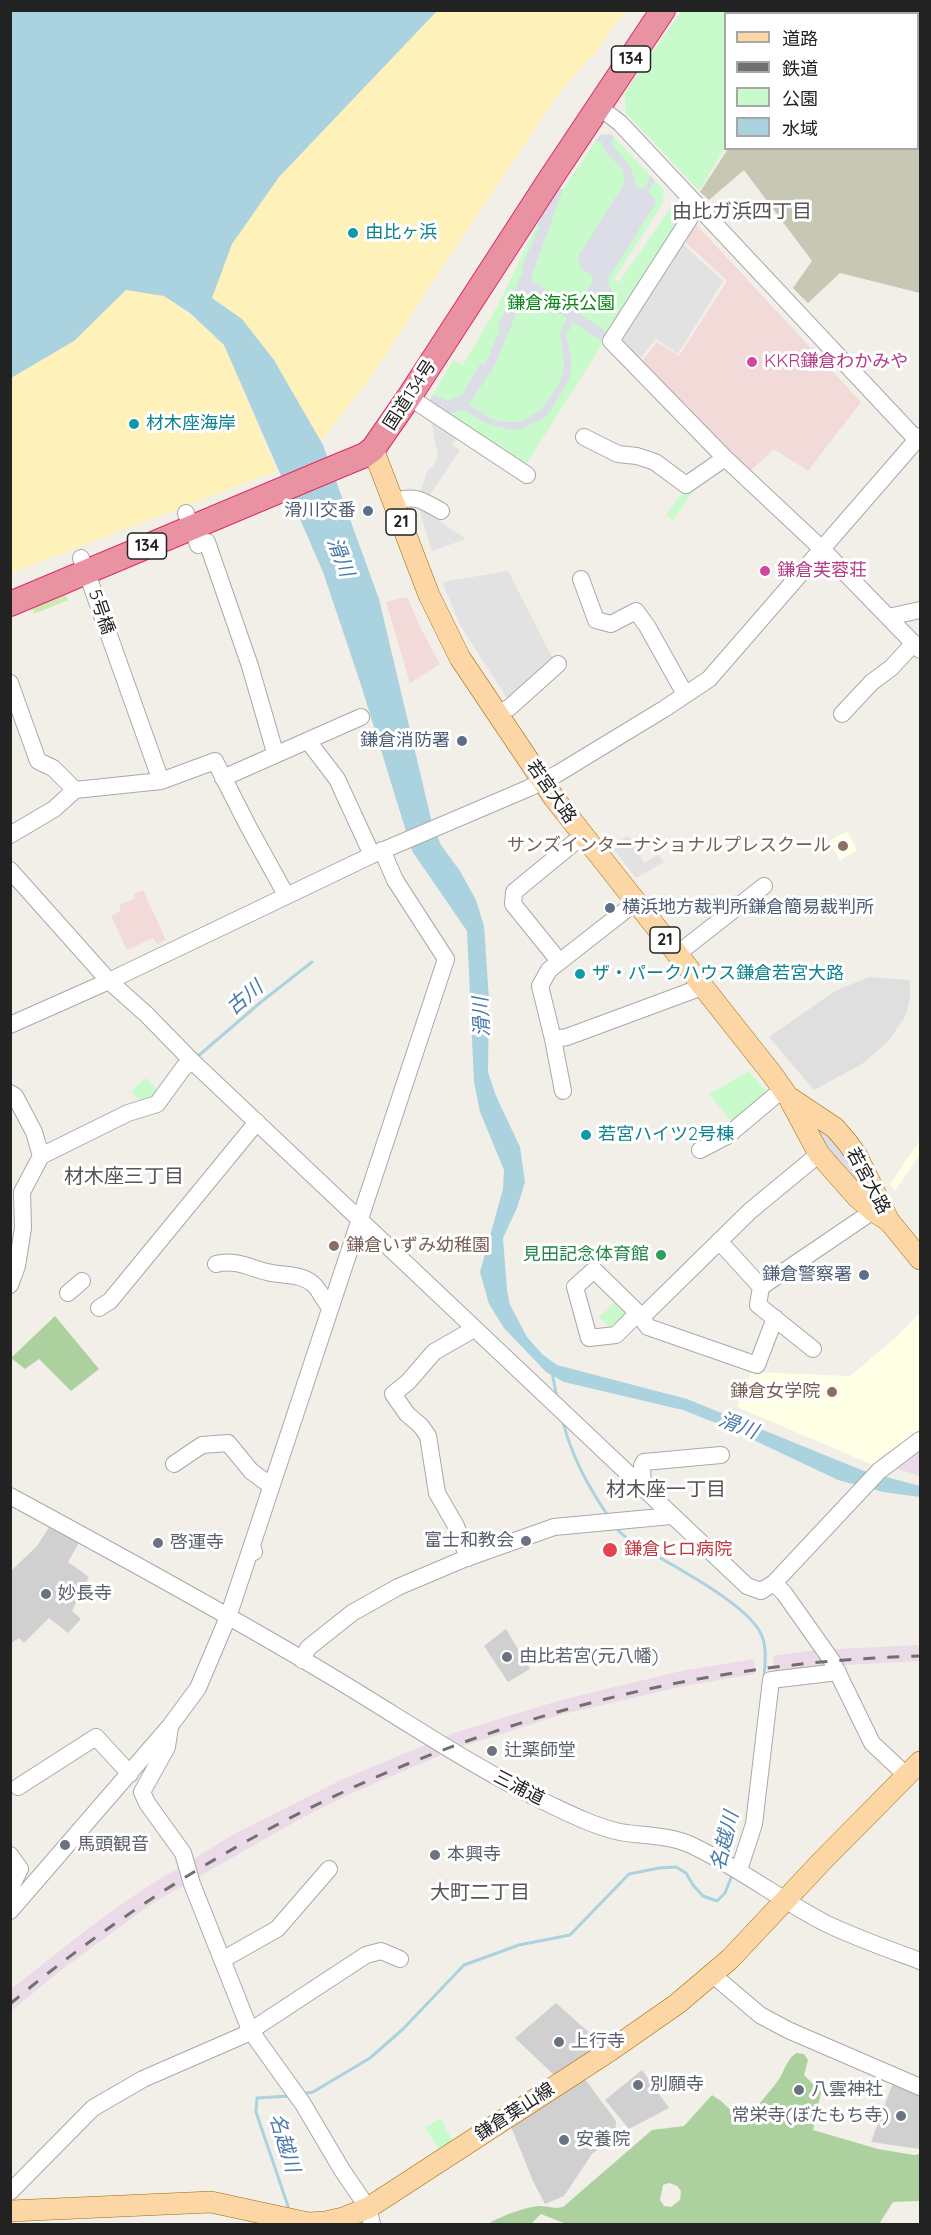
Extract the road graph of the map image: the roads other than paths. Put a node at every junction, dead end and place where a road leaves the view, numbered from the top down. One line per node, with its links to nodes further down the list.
1 (663, 10): 2 (highway, 国道134号 / 134)
2 (599, 107): 3 (street); 4 (highway, 国道134号 / 134)
3 (697, 207): 6 (street); 8 (street)
4 (410, 397): 7 (highway, 国道134号 / 134); 9 (street)
5 (584, 437): 8 (street)
6 (919, 438): 13 (street)
7 (373, 449): 10 (main road, 若宮大路 / 21); 16 (highway, 国道134号 / 134)
8 (725, 458): 13 (street)
9 (527, 475)
10 (394, 501): 11 (street); 23 (main road, 若宮大路 / 21)
11 (441, 511)
12 (201, 539): 27 (street)
13 (822, 549): 18 (street); 22 (street)
14 (89, 579): 29 (street, 5号橋)
15 (581, 579): 22 (street)
16 (10, 604)
17 (921, 610): 18 (street)
18 (888, 617): 19 (street)
19 (917, 646): 24 (street)
20 (558, 664): 23 (street)
21 (10, 683): 31 (street)
22 (685, 694): 30 (street)
23 (497, 712): 30 (main road, 若宮大路 / 21)
24 (842, 714)
25 (361, 717): 26 (street)
26 (308, 741): 27 (street); 34 (street)
27 (278, 753): 28 (street)
28 (224, 778): 29 (street); 37 (street)
29 (161, 781): 31 (street)
30 (542, 782): 33 (main road, 若宮大路 / 21); 34 (street)
31 (75, 790): 32 (street)
32 (10, 835)
33 (582, 836): 38 (main road, 若宮大路 / 21); 40 (street)
34 (377, 853): 37 (street); 54 (street)
35 (10, 870): 41 (street)
36 (764, 886): 39 (street)
37 (286, 895): 41 (street)
38 (636, 902): 39 (main road, 若宮大路 / 21); 40 (street)
39 (676, 955): 42 (main road, 若宮大路 / 21)
40 (559, 961): 44 (street)
41 (110, 981): 43 (street); 45 (street)
42 (702, 987): 44 (street); 48 (main road, 若宮大路 / 21)
43 (10, 1025)
44 (553, 1039): 46 (street)
45 (190, 1059): 49 (street); 52 (street)
46 (563, 1092)
47 (10, 1093): 52 (street)
48 (786, 1093): 50 (street); 51 (main road, 若宮大路 / 21); 53 (main road, 若宮大路 / 21)
49 (257, 1122): 54 (street); 63 (street)
50 (700, 1150)
51 (819, 1154): 53 (main road, 若宮大路 / 21); 55 (street)
52 (41, 1156): 59 (street)
53 (881, 1216): 56 (main road, 若宮大路 / 21); 60 (street)
54 (359, 1218): 62 (street); 65 (street)
55 (719, 1241): 60 (street); 64 (street)
56 (921, 1259)
57 (216, 1264): 62 (street)
58 (82, 1281): 61 (street)
59 (10, 1286)
60 (761, 1287): 64 (street)
61 (68, 1293)
62 (330, 1307): 70 (street)
63 (99, 1308)
64 (775, 1318): 66 (street)
65 (474, 1329): 71 (street); 74 (street)
66 (813, 1349)
67 (921, 1440): 75 (street)
68 (720, 1455): 71 (street)
69 (174, 1464): 70 (street)
70 (271, 1486): 76 (street)
71 (643, 1490): 73 (street)
72 (16, 1499): 76 (street, 三浦道)
73 (671, 1516): 74 (street); 75 (street)
74 (468, 1558): 77 (street)
75 (774, 1583): 78 (street)
76 (228, 1617): 77 (street, 三浦道); 79 (street)
77 (302, 1660): 84 (street, 三浦道)
78 (838, 1672): 80 (street); 84 (street)
79 (170, 1726): 81 (street); 90 (street)
80 (914, 1768): 87 (main road, 鎌倉葉山線)
81 (129, 1774): 82 (street); 88 (street)
82 (18, 1787)
83 (10, 1855): 86 (street)
84 (734, 1868): 87 (street, 三浦道)
85 (329, 1869): 90 (street)
86 (10, 1889)
87 (786, 1900): 91 (street, 三浦道); 92 (main road, 鎌倉葉山線)
88 (10, 1911)
89 (400, 1959): 93 (street)
90 (222, 1960): 93 (street)
91 (921, 1961)
92 (713, 1975): 94 (street); 97 (main road, 鎌倉葉山線)
93 (250, 2030): 95 (street); 97 (street)
94 (921, 2087)
95 (10, 2192)
96 (10, 2211): 98 (main road, 鎌倉葉山線)
97 (370, 2216): 98 (main road, 鎌倉葉山線)
98 (325, 2223)

